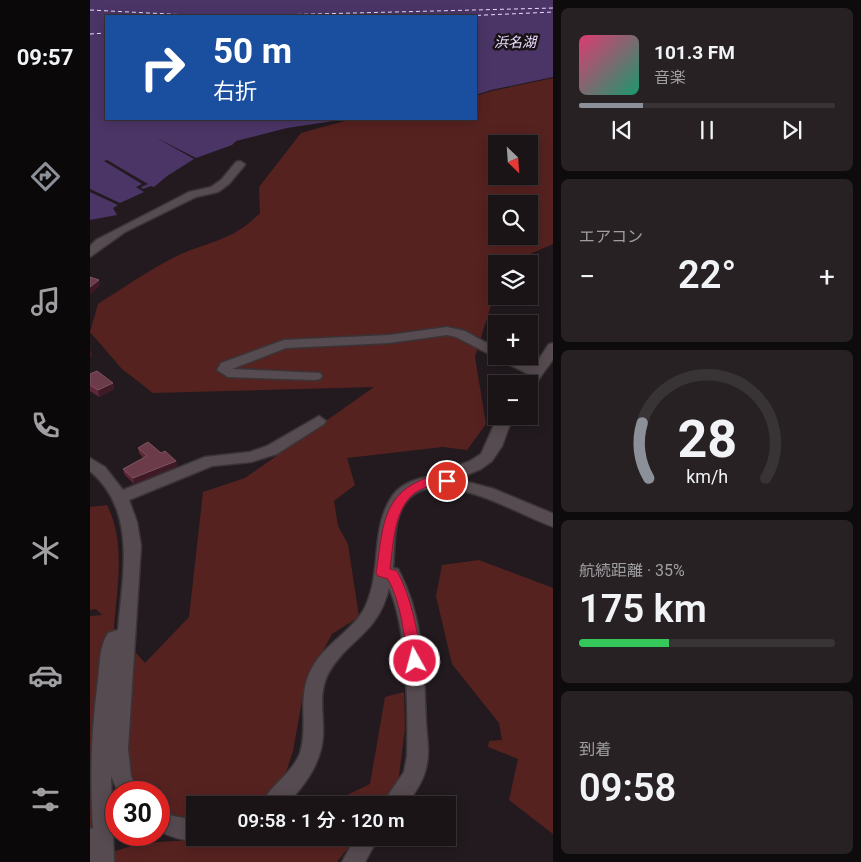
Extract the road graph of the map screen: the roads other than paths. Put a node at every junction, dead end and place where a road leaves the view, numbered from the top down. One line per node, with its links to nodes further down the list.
1 (240, 164): 2 (street)
2 (90, 253)
3 (553, 348): 7 (street)
4 (488, 349): 8 (street)
5 (515, 365): 6 (street)
6 (528, 375)
7 (534, 375)
8 (315, 376)
9 (319, 421): 13 (street)
10 (503, 425): 12 (street)
11 (90, 463): 13 (street)
12 (448, 481): 14 (street); 15 (street)
13 (121, 497): 16 (street)
14 (553, 521)
15 (383, 573): 18 (street); 19 (street)
16 (126, 637): 17 (street); 25 (street)
17 (124, 781)
18 (280, 796)
19 (399, 796)
20 (170, 826): 21 (street)
21 (186, 829)
22 (90, 839): 24 (street)
23 (362, 846): 26 (street)
24 (96, 862)
25 (103, 862)
26 (353, 862)

